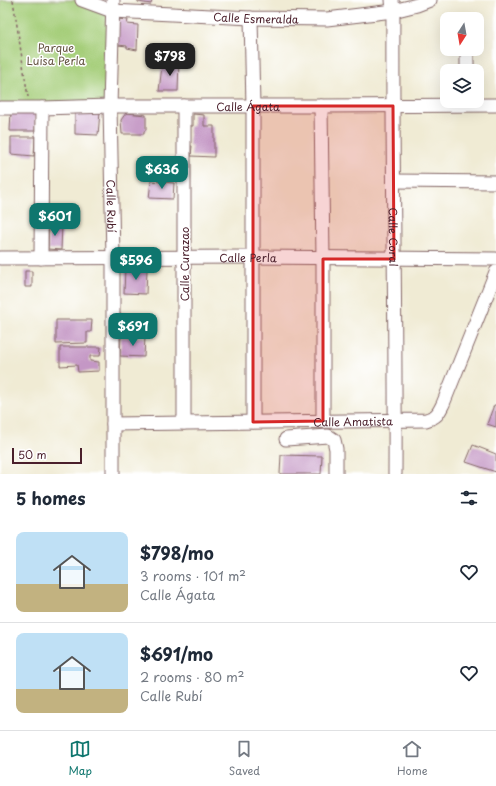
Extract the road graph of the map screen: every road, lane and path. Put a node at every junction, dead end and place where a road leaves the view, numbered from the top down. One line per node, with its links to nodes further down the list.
1 (13, 0): 16 (path)
2 (82, 0): 4 (street, Calle Esmeralda)
3 (430, 0): 5 (street, Calle Esmeralda)
4 (112, 5): 6 (street, Calle Esmeralda); 10 (street, Calle Rubí)
5 (393, 5): 6 (street, Calle Esmeralda); 14 (street, Calle Coral)
6 (252, 18): 12 (street)
7 (440, 104): 14 (street, Calle Ágata)
8 (484, 104): 9 (street, Calle Ágata)
9 (496, 105)
10 (110, 106): 11 (street, Calle Ágata); 16 (street, Calle Ágata); 21 (street, Calle Rubí)
11 (184, 106): 12 (street, Calle Ágata); 22 (street, Calle Curazao)
12 (252, 106): 13 (street, Calle Ágata); 23 (street)
13 (321, 106): 14 (street, Calle Ágata); 24 (street)
14 (393, 106): 17 (street, Calle Coral)
15 (0, 108): 16 (street, Calle Ágata)
16 (36, 108): 20 (street)
17 (394, 181): 18 (street); 25 (street, Calle Coral)
18 (496, 182)
19 (0, 258): 20 (street, Calle Perla)
20 (41, 258): 21 (street, Calle Perla)
21 (113, 258): 22 (street, Calle Perla); 32 (street, Calle Rubí)
22 (183, 258): 23 (street, Calle Perla); 31 (street, Calle Curazao)
23 (253, 258): 24 (street, Calle Perla); 30 (street)
24 (323, 259): 25 (street, Calle Perla); 28 (street)
25 (394, 259): 26 (street, Calle Perla); 29 (street, Calle Coral)
26 (496, 259)
27 (496, 272): 29 (street, Calle Amatista)
28 (323, 421): 29 (street, Calle Amatista); 30 (street, Calle Amatista)
29 (395, 421): 36 (street, Calle Coral)
30 (253, 422): 31 (street, Calle Amatista)
31 (184, 423): 32 (street, Calle Amatista)
32 (113, 424): 34 (street, Calle Rubí)
33 (286, 439): 35 (street)
34 (113, 474)
35 (336, 474)
36 (395, 474)

